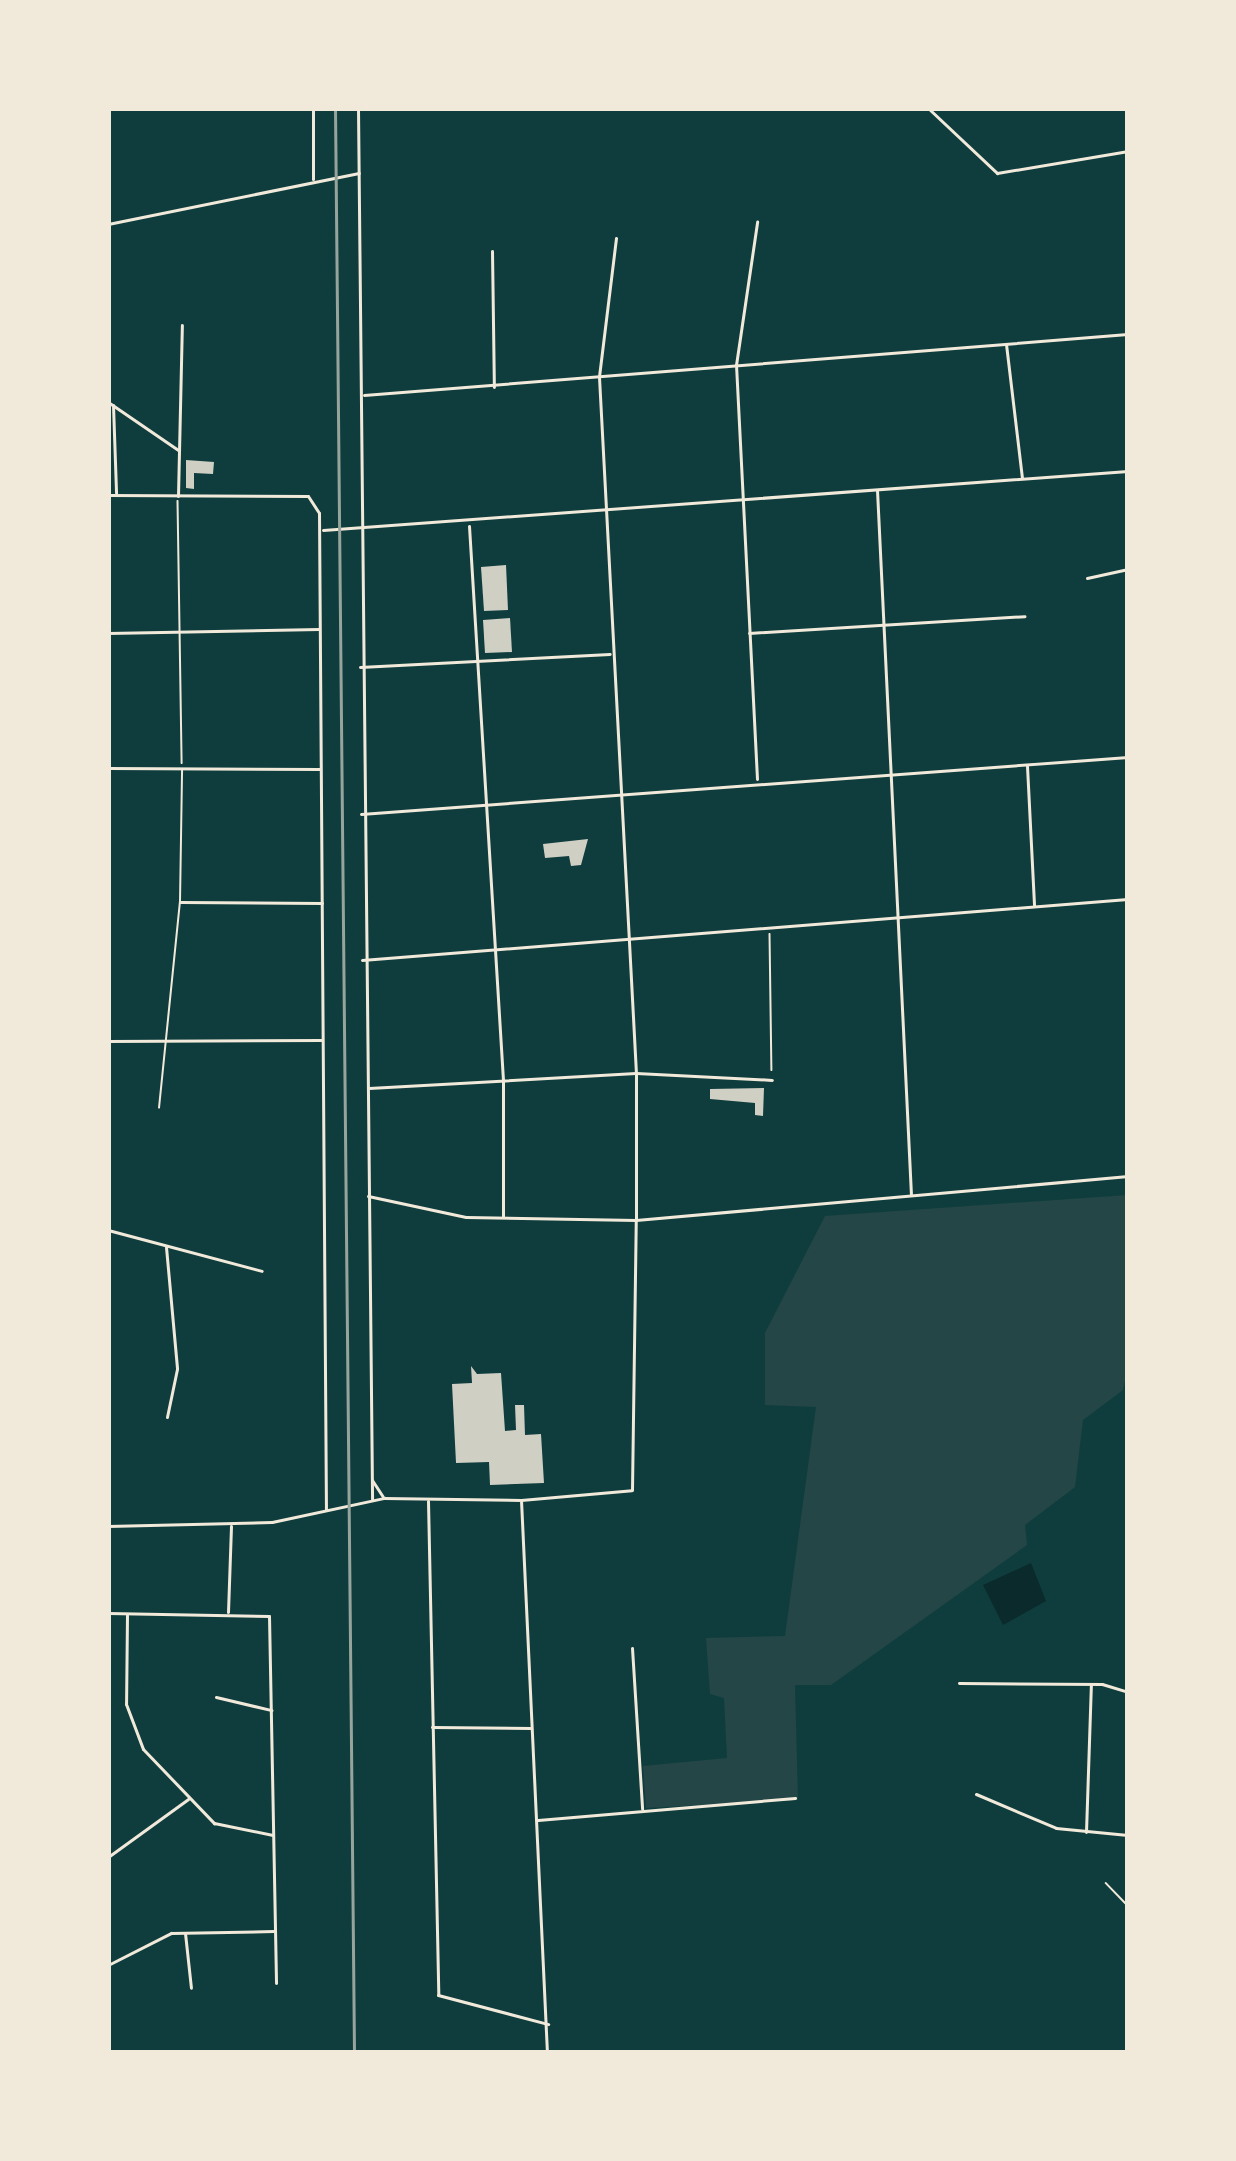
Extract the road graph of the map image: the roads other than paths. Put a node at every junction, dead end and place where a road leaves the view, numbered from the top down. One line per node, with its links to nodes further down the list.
1 (313, 108): 6 (street)
2 (358, 108): 5 (street)
3 (928, 108): 4 (street)
4 (1128, 152)
5 (358, 173): 6 (street); 17 (street)
6 (312, 181): 8 (street)
7 (757, 222): 14 (street)
8 (108, 224)
9 (616, 238): 15 (street)
10 (493, 251): 16 (street)
11 (182, 325): 19 (street)
12 (1128, 334): 13 (street)
13 (1006, 344): 14 (street); 21 (street)
14 (736, 365): 15 (street); 26 (street)
15 (599, 376): 16 (street); 27 (street)
16 (494, 388): 17 (street)
17 (362, 395): 30 (street)
18 (111, 404): 19 (street); 24 (street)
19 (179, 451): 25 (street)
20 (1128, 470): 21 (street)
21 (1022, 479): 22 (street)
22 (877, 489): 26 (street); 35 (street)
23 (108, 495): 24 (street)
24 (116, 495): 25 (street)
25 (178, 496): 29 (street); 36 (lane)
26 (740, 498): 27 (street); 38 (street)
27 (604, 513): 28 (street); 39 (street)
28 (469, 523): 30 (street); 40 (street)
29 (321, 530): 30 (street); 34 (street)
30 (359, 530): 41 (street)
31 (1128, 569): 32 (street)
32 (1087, 578)
33 (1024, 616): 35 (street)
34 (320, 629): 36 (street); 47 (street)
35 (885, 630): 38 (street); 46 (street)
36 (180, 632): 37 (street); 45 (lane)
37 (108, 633)
38 (748, 634): 48 (street)
39 (612, 654): 40 (street); 49 (street)
40 (477, 659): 41 (street); 50 (street)
41 (360, 667): 51 (street)
42 (1128, 757): 43 (street)
43 (1026, 762): 46 (street); 55 (street)
44 (108, 768): 45 (street)
45 (182, 768): 47 (street); 53 (lane)
46 (891, 769): 48 (street); 56 (street)
47 (322, 770): 54 (street)
48 (757, 781): 49 (street)
49 (619, 790): 50 (street); 57 (street)
50 (484, 803): 51 (street); 58 (street)
51 (361, 814): 59 (street)
52 (1128, 899): 55 (street)
53 (180, 902): 54 (street); 62 (lane)
54 (323, 903): 60 (street)
55 (1034, 908): 56 (street)
56 (898, 920): 57 (street); 70 (street)
57 (628, 940): 58 (street); 63 (street)
58 (494, 949): 59 (street); 64 (street)
59 (362, 960): 66 (street)
60 (323, 1040): 62 (street); 82 (street)
61 (108, 1041): 62 (street)
62 (166, 1041): 67 (lane)
63 (636, 1073): 64 (street); 65 (street); 72 (street)
64 (503, 1080): 66 (street); 71 (street)
65 (772, 1080)
66 (368, 1088): 69 (street)
67 (159, 1108)
68 (1128, 1176): 70 (street)
69 (368, 1196): 71 (street); 77 (street)
70 (911, 1196): 72 (street)
71 (502, 1219): 72 (street)
72 (636, 1220): 81 (street)
73 (108, 1229): 74 (street)
74 (166, 1247): 75 (street); 76 (street)
75 (262, 1271)
76 (167, 1417)
77 (370, 1476): 78 (street); 79 (street)
78 (384, 1498): 79 (street); 80 (street)
79 (372, 1499): 82 (street)
80 (428, 1500): 81 (street); 94 (street)
81 (521, 1500): 95 (street)
82 (326, 1509): 83 (street)
83 (231, 1524): 84 (street); 85 (street)
84 (108, 1526)
85 (227, 1612): 87 (street); 93 (street)
86 (108, 1613): 87 (street)
87 (127, 1613): 98 (street)
88 (632, 1648): 99 (street)
89 (958, 1683): 90 (street)
90 (1091, 1684): 91 (street); 102 (street)
91 (1128, 1692)
92 (216, 1696): 93 (street)
93 (273, 1711): 101 (street)
94 (430, 1727): 95 (street); 114 (street)
95 (532, 1728): 100 (street)
96 (976, 1794): 102 (street)
97 (795, 1798): 99 (street)
98 (188, 1799): 101 (street); 105 (street)
99 (642, 1811): 100 (street)
100 (536, 1820): 114 (street)
101 (274, 1834): 110 (street)
102 (1086, 1835): 103 (street)
103 (1128, 1835)
104 (108, 1841): 105 (street)
105 (117, 1852): 106 (street)
106 (108, 1857)
107 (1106, 1883): 108 (lane)
108 (1128, 1906)
109 (184, 1931): 110 (street); 111 (street); 113 (street)
110 (276, 1931): 112 (street)
111 (108, 1964)
112 (277, 1984)
113 (191, 1988)
114 (548, 2024): 115 (street)
115 (547, 2053)

